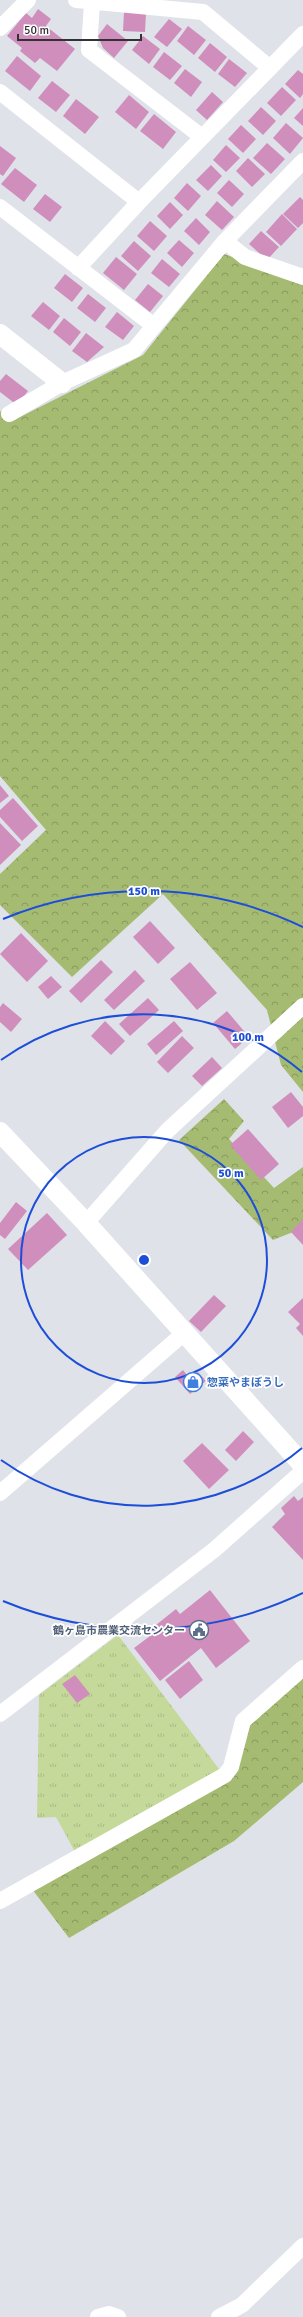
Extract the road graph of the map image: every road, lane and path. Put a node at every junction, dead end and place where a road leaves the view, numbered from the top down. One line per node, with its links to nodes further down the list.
1 (28, 0): 3 (street)
2 (84, 1): 5 (street); 7 (street)
3 (0, 28)
4 (303, 34): 5 (street)
5 (270, 68): 7 (street)
6 (0, 92): 9 (street)
7 (202, 137): 9 (street)
8 (303, 161): 11 (street)
9 (139, 202): 12 (street)
10 (0, 207): 12 (street)
11 (224, 241): 13 (street); 14 (street)
12 (78, 268): 14 (street)
13 (303, 277)
14 (154, 326): 16 (street)
15 (0, 334): 16 (street)
16 (62, 382): 17 (street)
17 (9, 414)
18 (303, 1006): 20 (street)
19 (0, 1132): 20 (street)
20 (86, 1223): 21 (street)
21 (183, 1334): 22 (street); 24 (street)
22 (303, 1464)
23 (303, 1470): 26 (street)
24 (0, 1493)
25 (303, 1668): 27 (street)
26 (0, 1714)
27 (0, 1901)
28 (303, 2246): 31 (street)
29 (98, 2317): 30 (street)
30 (118, 2317)
31 (219, 2317)

